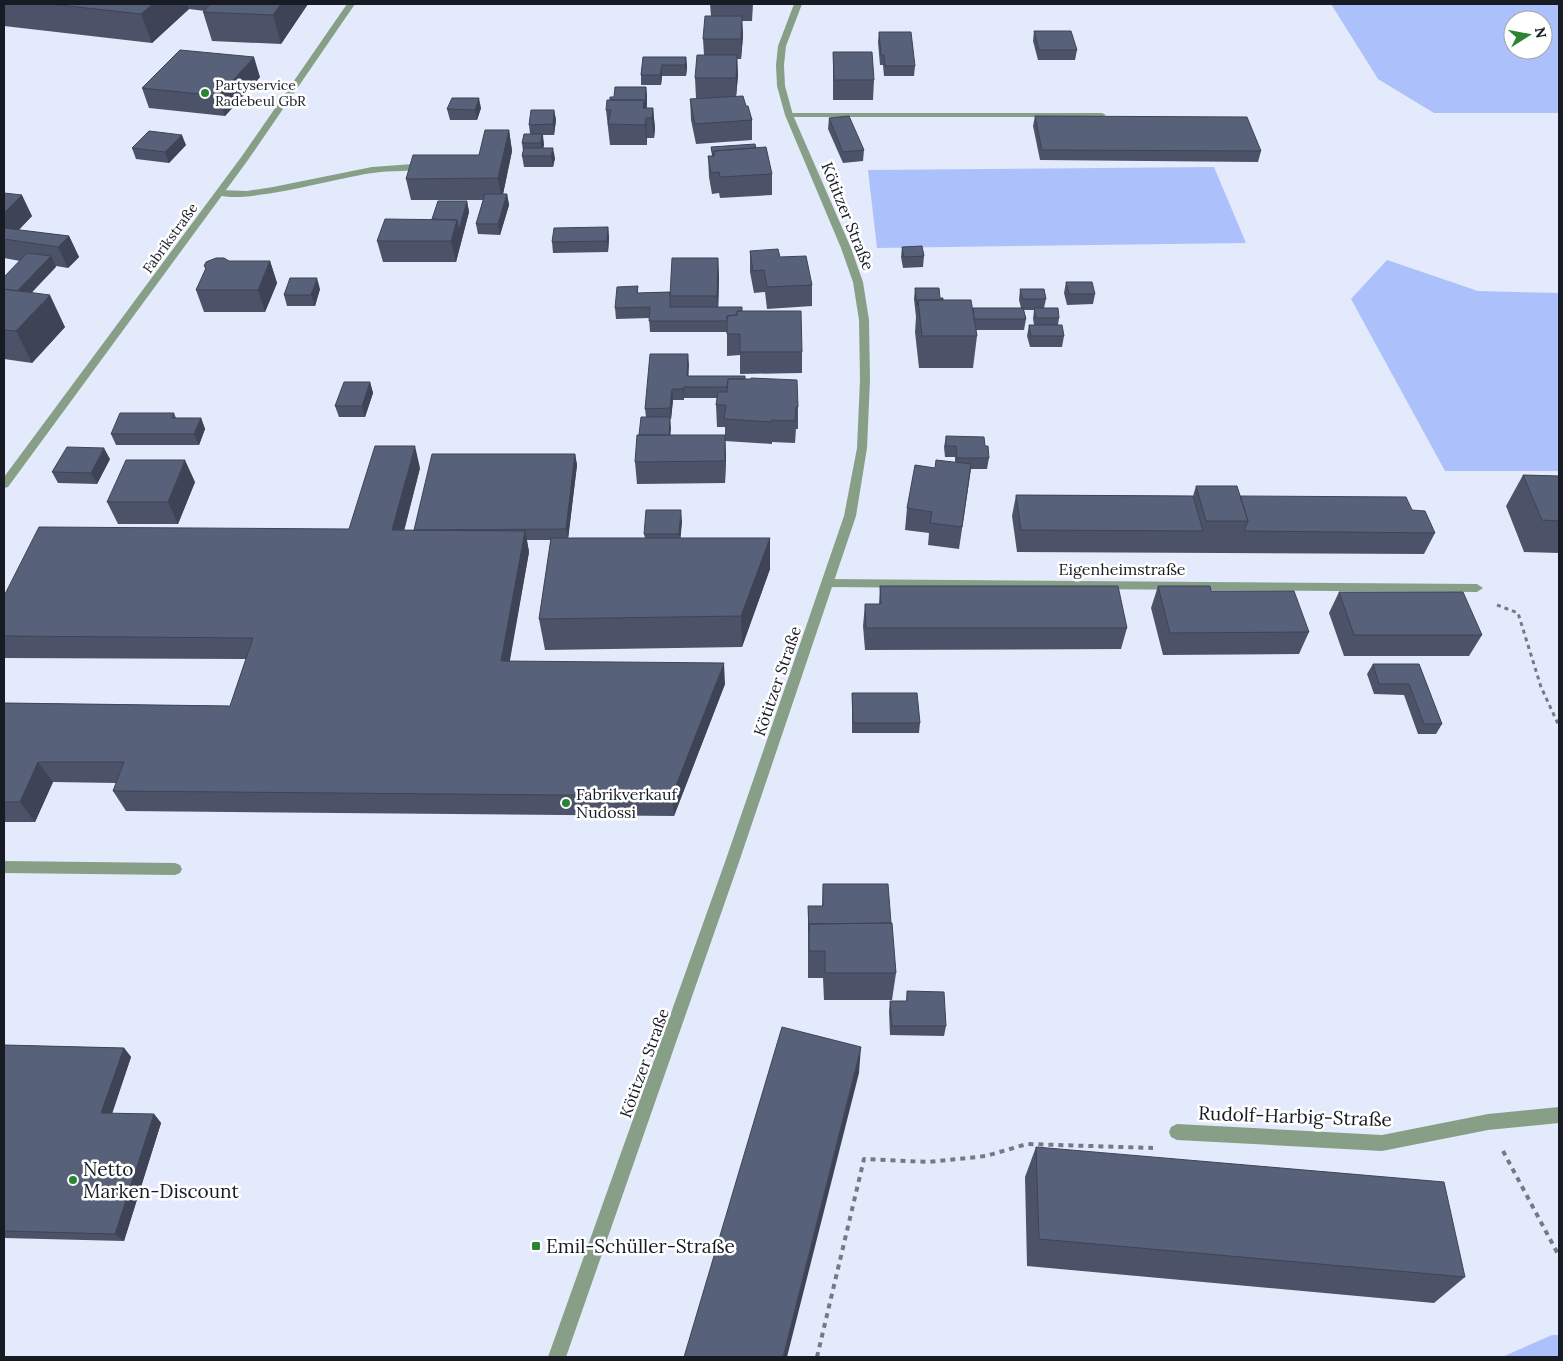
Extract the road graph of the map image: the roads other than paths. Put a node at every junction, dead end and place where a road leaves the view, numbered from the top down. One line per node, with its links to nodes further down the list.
1 (351, 4): 6 (street, Fabrikstraße)
2 (798, 4): 3 (street, Kötitzer Straße)
3 (788, 115): 4 (street); 8 (street, Kötitzer Straße)
4 (1102, 115)
5 (438, 166): 6 (street)
6 (219, 193): 7 (street, Fabrikstraße)
7 (4, 484)
8 (827, 583): 9 (street, Eigenheimstraße); 14 (street, Kötitzer Straße)
9 (1478, 588)
10 (4, 867): 11 (street)
11 (175, 869)
12 (1559, 1115): 13 (street, Rudolf-Harbig-Straße)
13 (1177, 1132)
14 (557, 1357)

